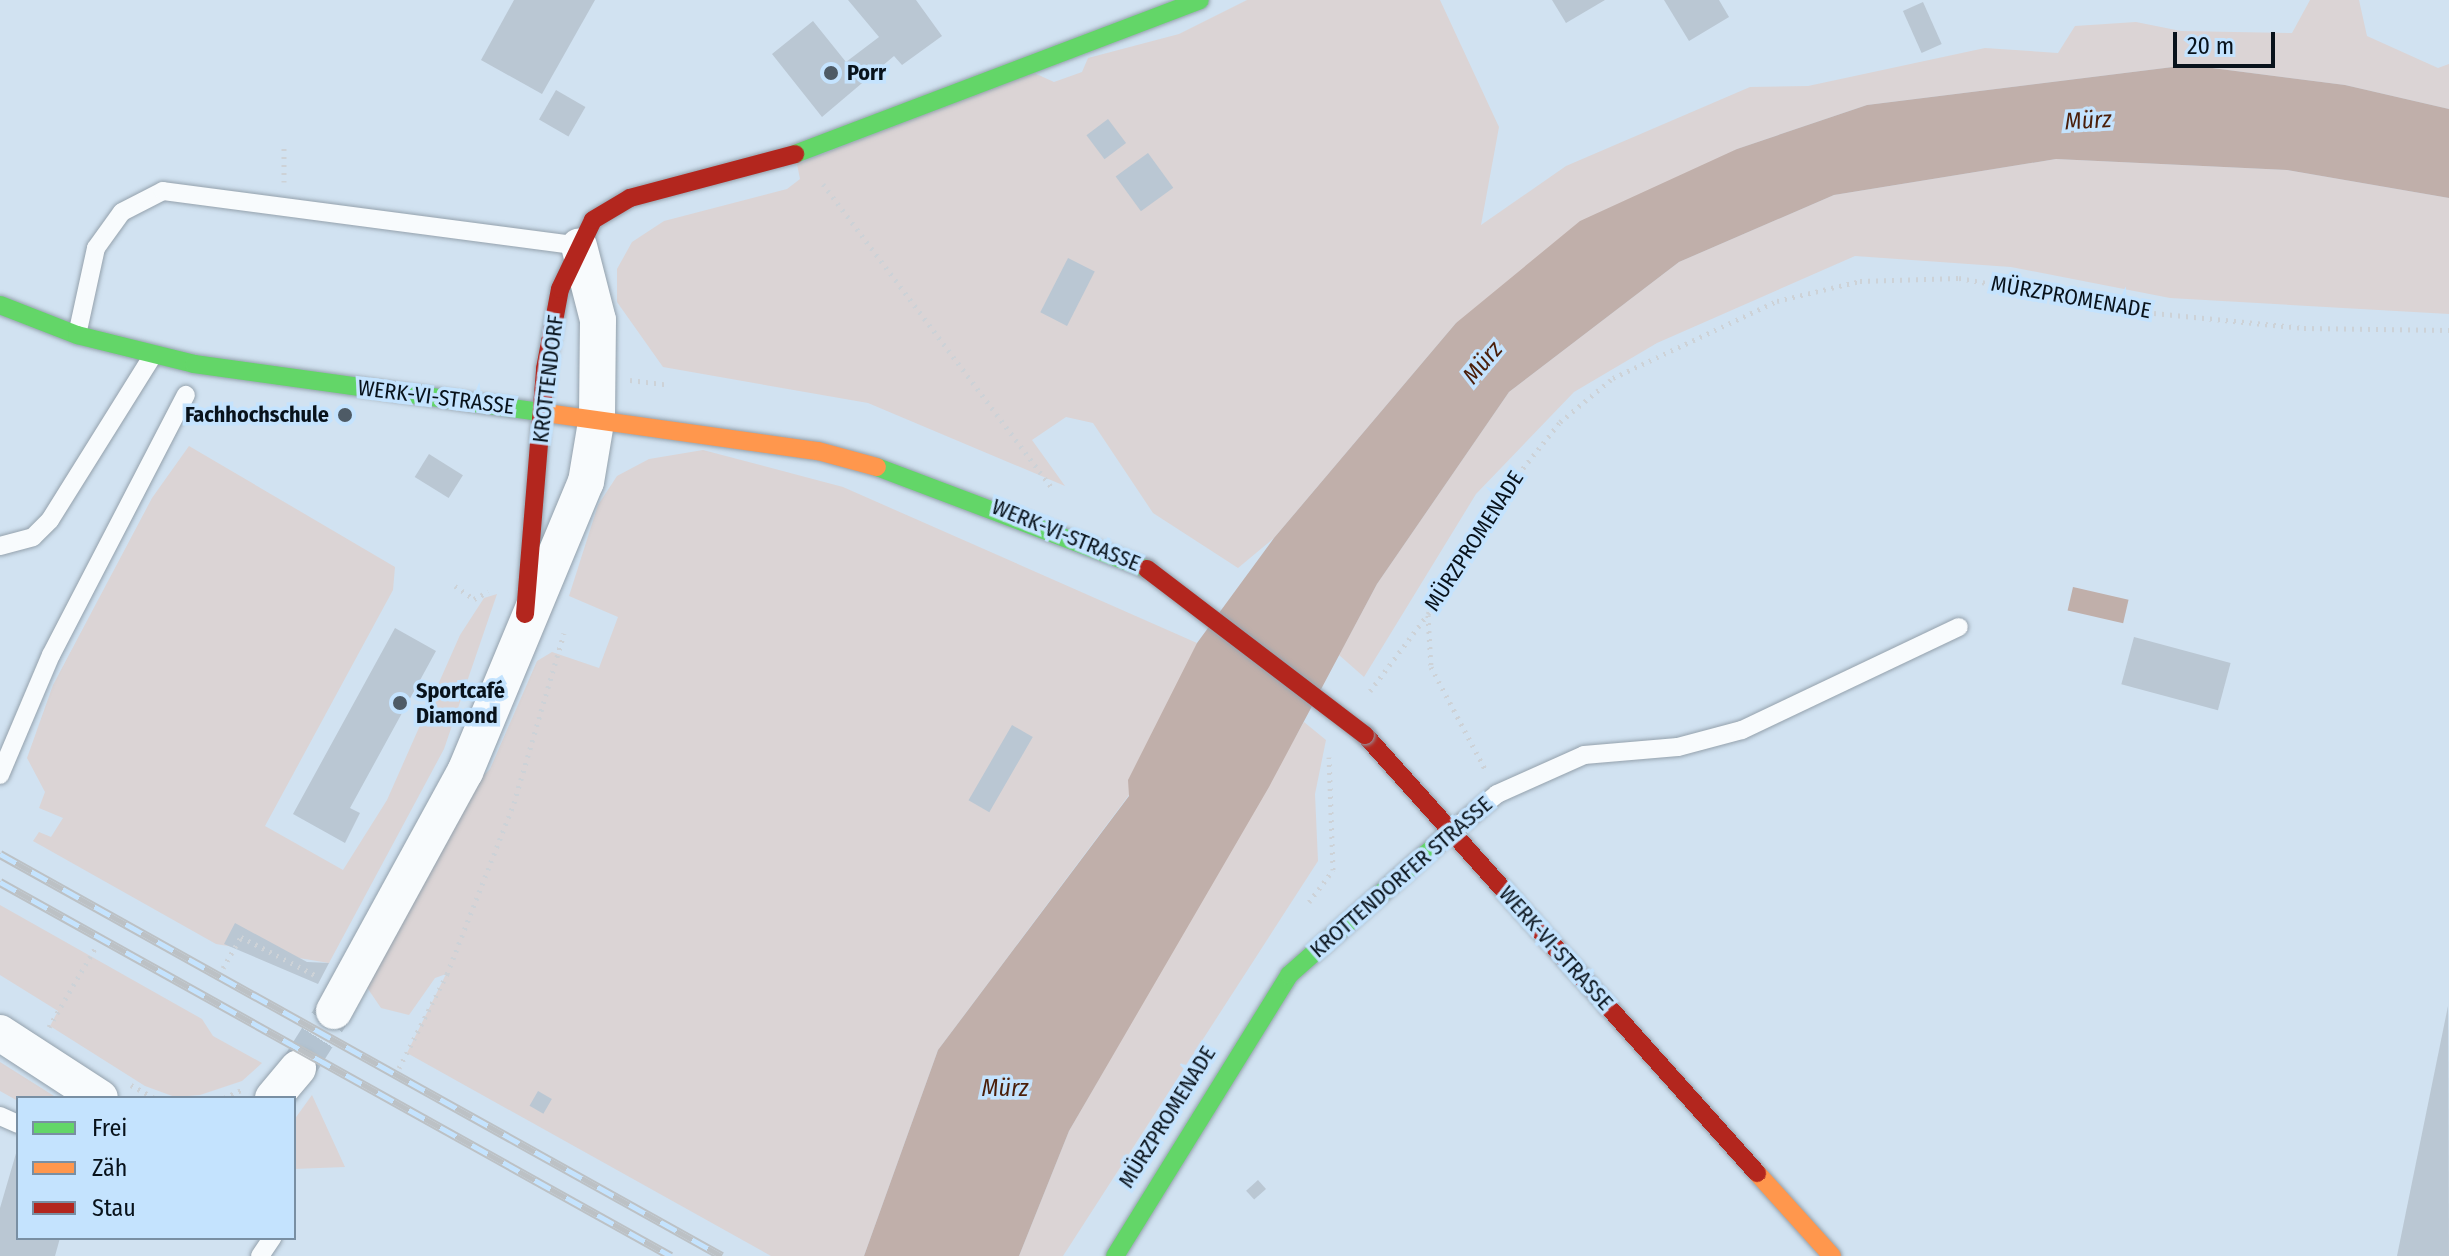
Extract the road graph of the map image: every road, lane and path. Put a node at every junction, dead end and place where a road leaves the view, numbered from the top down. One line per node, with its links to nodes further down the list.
1 (1200, 0): 3 (street, KROTTENDORF)
2 (284, 143): 4 (path)
3 (803, 152): 5 (street, KROTTENDORF); 13 (path)
4 (284, 183)
5 (581, 240): 8 (lane); 11 (street, KROTTENDORF); 12 (street, KROTTENDORF)
6 (0, 305): 8 (street, WERK-VI-STRASSE)
7 (2449, 330): 18 (path, MÜRZPROMENADE)
8 (77, 335): 9 (street, WERK-VI-STRASSE)
9 (153, 355): 11 (street, WERK-VI-STRASSE); 14 (lane)
10 (186, 395): 23 (lane)
11 (542, 410): 12 (street, WERK-VI-STRASSE); 17 (street, KROTTENDORF)
12 (597, 416): 17 (street, KROTTENDORF); 25 (street, WERK-VI-STRASSE, bridge)
13 (1054, 490)
14 (0, 546)
15 (455, 586): 16 (path)
16 (496, 589)
17 (525, 614): 30 (street, KROTTENDORF)
18 (1428, 614): 21 (path, MÜRZPROMENADE); 24 (path)
19 (1959, 627): 24 (lane, KROTTENDORFER STRASSE)
20 (564, 633): 34 (path)
21 (1363, 701)
22 (1337, 741): 26 (path)
23 (0, 775)
24 (1497, 794): 25 (lane, KROTTENDORFER STRASSE)
25 (1452, 831): 37 (street, KROTTENDORFER STRASSE); 38 (street, WERK-VI-STRASSE)
26 (1306, 906)
27 (97, 945): 31 (path)
28 (223, 968): 29 (path)
29 (315, 975)
30 (334, 1011)
31 (50, 1026)
32 (0, 1033): 35 (street)
33 (298, 1068): 36 (street)
34 (399, 1068)
35 (97, 1096)
36 (275, 1096)
37 (1115, 1256)
38 (1832, 1256)

